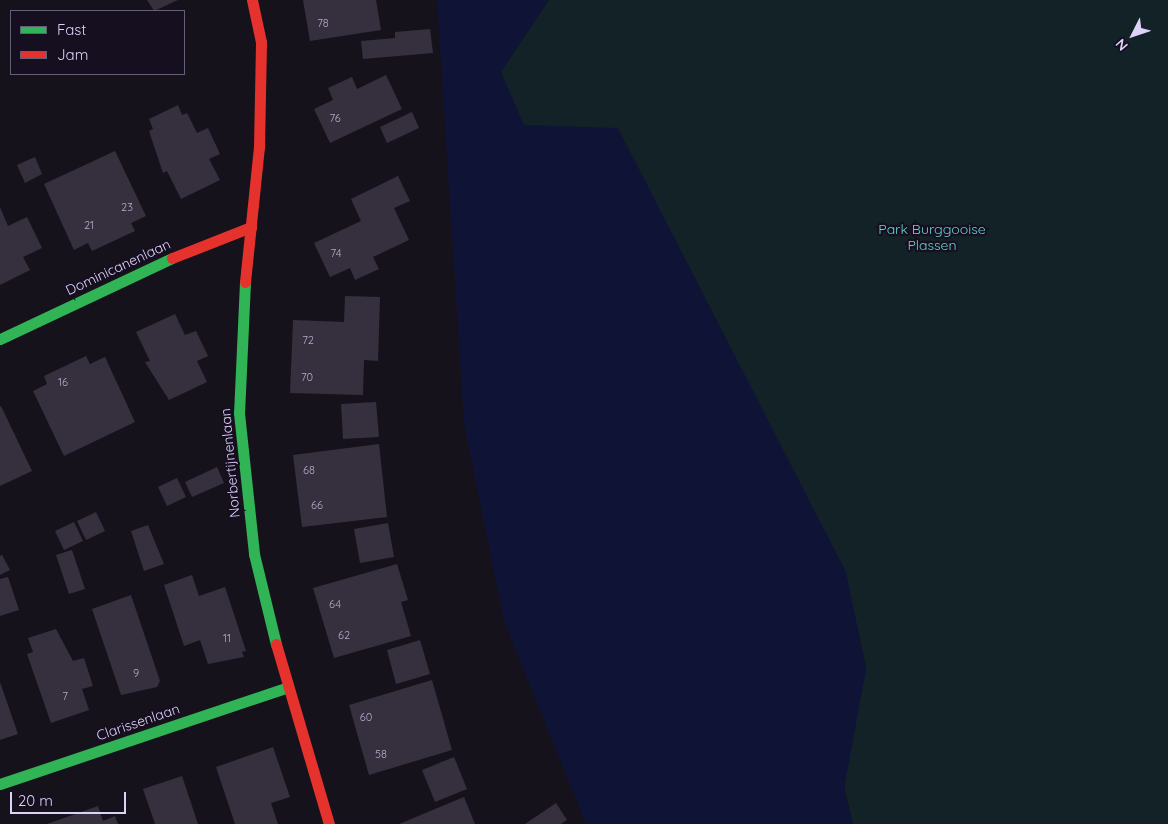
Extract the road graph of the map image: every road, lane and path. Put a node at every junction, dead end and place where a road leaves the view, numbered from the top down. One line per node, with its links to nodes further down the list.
1 (252, 0): 2 (street, Norbertijnenlaan)
2 (251, 227): 3 (street, Dominicanenlaan); 4 (street, Norbertijnenlaan)
3 (0, 339)
4 (286, 688): 5 (street, Clarissenlaan); 6 (street, Norbertijnenlaan)
5 (0, 784)
6 (329, 824)

